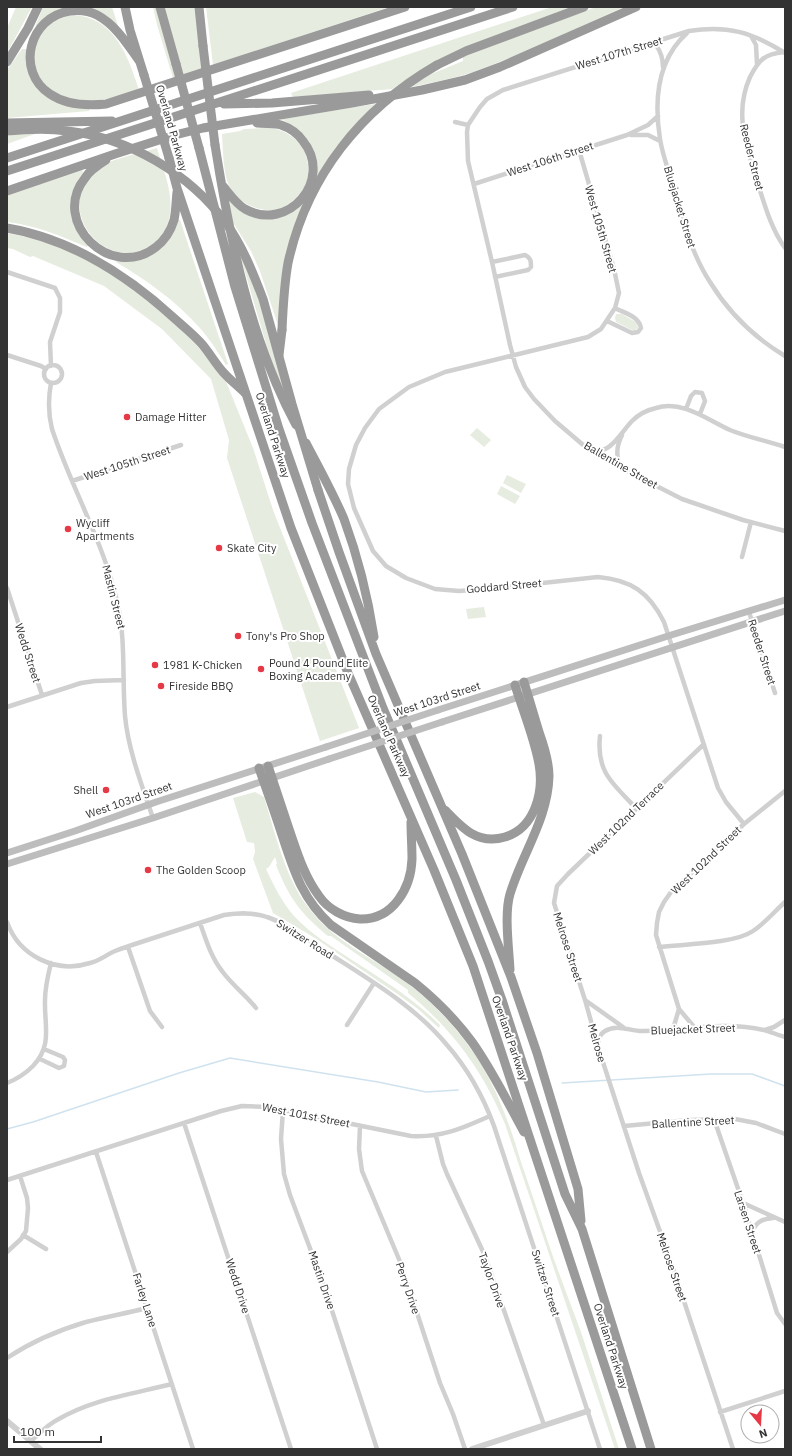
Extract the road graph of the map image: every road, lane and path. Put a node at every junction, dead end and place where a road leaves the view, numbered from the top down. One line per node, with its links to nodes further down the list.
1 (38, 7): 16 (highway)
2 (125, 7): 17 (highway, Overland Parkway)
3 (160, 7): 11 (highway, Overland Parkway)
4 (163, 7): 11 (highway)
5 (198, 7): 35 (highway, bridge)
6 (405, 7): 17 (highway)
7 (471, 7): 23 (highway)
8 (513, 7): 21 (highway)
9 (584, 7): 47 (highway, bridge)
10 (636, 7): 20 (highway)
11 (166, 31): 133 (highway, Overland Parkway, bridge)
12 (689, 31): 13 (street, West 107th Street); 14 (street, West 107th Street); 19 (street, Bluejacket Street)
13 (749, 34): 15 (street, West 107th Street); 18 (street, Reeder Street)
14 (648, 44): 19 (street, Bluejacket Street); 27 (street, West 107th Street)
15 (784, 52): 18 (street)
16 (7, 62)
17 (140, 62): 37 (highway, Overland Parkway, bridge)
18 (757, 64): 40 (street, Reeder Street)
19 (663, 71): 22 (street, Bluejacket Street)
20 (400, 94): 21 (highway); 26 (highway)
21 (215, 104): 34 (highway)
22 (658, 116): 29 (street, West 106th Street); 30 (street, Bluejacket Street)
23 (122, 121): 24 (highway); 33 (highway)
24 (7, 122)
25 (455, 122): 27 (street)
26 (234, 123): 32 (highway); 35 (highway)
27 (468, 125): 36 (street, Ballentine Street)
28 (7, 131): 47 (highway, bridge)
29 (627, 135): 30 (street, West 106th Street); 31 (street, West 106th Street)
30 (660, 141): 49 (street, Bluejacket Street)
31 (578, 150): 36 (street, West 106th Street); 44 (street, West 105th Street)
32 (115, 154): 37 (highway); 38 (highway)
33 (7, 158)
34 (7, 171)
35 (221, 184): 73 (highway)
36 (474, 184): 41 (street, Ballentine Street)
37 (177, 188): 54 (highway, Overland Parkway)
38 (7, 191)
39 (7, 228): 54 (highway)
40 (785, 248)
41 (492, 262): 43 (street, Ballentine Street); 43 (street)
42 (7, 272): 50 (street)
43 (495, 278): 48 (street, Ballentine Street)
44 (615, 308): 45 (street, West 105th Street); 45 (street)
45 (607, 321): 48 (street, West 105th Street)
46 (7, 355): 52 (street)
47 (278, 355): 73 (highway, bridge)
48 (512, 355): 51 (street, West 105th Street); 60 (street, Ballentine Street)
49 (785, 356)
50 (51, 366): 52 (street); 53 (street)
51 (468, 366): 71 (street, Goddard Street)
52 (46, 369): 53 (street)
53 (51, 383): 62 (street, Mastin Street)
54 (246, 394): 88 (highway, Overland Parkway)
55 (686, 409): 56 (street); 56 (street); 57 (street)
56 (700, 414): 59 (street)
57 (624, 432): 60 (street); 61 (street)
58 (181, 445): 62 (street, West 105th Street)
59 (785, 447)
60 (591, 450): 61 (street, Ballentine Street)
61 (621, 467): 63 (street, Ballentine Street)
62 (72, 481): 74 (street, Mastin Street)
63 (751, 522): 64 (street, Ballentine Street); 65 (street)
64 (785, 531)
65 (742, 557)
66 (7, 588): 77 (street, Wedd Street)
67 (785, 600): 69 (main road, West 103rd Street)
68 (785, 611): 70 (main road, West 103rd Street)
69 (749, 612): 70 (street, Reeder Street); 71 (main road, West 103rd Street)
70 (752, 621): 72 (main road, West 103rd Street); 76 (street, Reeder Street)
71 (668, 636): 72 (street, Goddard Street); 75 (main road, West 103rd Street)
72 (671, 647): 78 (main road, West 103rd Street); 81 (street, Goddard Street)
73 (376, 654): 86 (highway)
74 (124, 680): 77 (street); 85 (street, Mastin Street)
75 (519, 684): 78 (highway); 82 (main road, West 103rd Street, bridge)
76 (776, 693)
77 (42, 695): 79 (street)
78 (523, 696): 83 (main road, West 103rd Street, bridge); 86 (highway); 100 (highway)
79 (7, 706)
80 (600, 736): 87 (street)
81 (703, 745): 87 (street, West 102nd Terrace); 90 (street, Goddard Street)
82 (264, 767): 83 (highway); 85 (main road, West 103rd Street)
83 (268, 779): 88 (highway); 89 (main road, West 103rd Street); 127 (highway)
84 (785, 790): 90 (street, West 102nd Street)
85 (148, 804): 89 (street, Mastin Street); 91 (main road, West 103rd Street)
86 (441, 806): 100 (highway)
87 (636, 808): 93 (street, West 102nd Terrace)
88 (411, 817): 127 (highway, Overland Parkway)
89 (153, 818): 92 (main road, West 103rd Street)
90 (744, 824): 98 (street, West 102nd Street)
91 (7, 853)
92 (7, 864)
93 (555, 894): 102 (street, Melrose Street)
94 (785, 902): 98 (street)
95 (7, 922): 99 (street, Switzer Road)
96 (200, 923): 97 (street, Switzer Road); 101 (street, Switzer Road); 103 (street)
97 (128, 947): 99 (street, Switzer Road); 107 (street)
98 (659, 947): 104 (street)
99 (50, 963): 114 (street)
100 (511, 977): 133 (highway)
101 (374, 983): 106 (street); 119 (street, Switzer Road)
102 (585, 1000): 108 (street, Bluejacket Street); 113 (street, Melrose)
103 (256, 1008)
104 (680, 1009): 109 (street); 110 (street)
105 (785, 1020): 111 (street)
106 (347, 1026)
107 (162, 1027)
108 (624, 1027): 110 (street, Bluejacket Street); 113 (street, Bluejacket Street)
109 (695, 1028): 110 (street, Bluejacket Street); 111 (street, Bluejacket Street)
110 (673, 1029)
111 (765, 1030): 112 (street, Bluejacket Street)
112 (785, 1037)
113 (598, 1045): 117 (street, Melrose)
114 (44, 1049): 115 (street); 115 (street)
115 (40, 1059): 116 (street)
116 (7, 1083)
117 (610, 1086): 123 (street, Melrose Street)
118 (283, 1110): 121 (street, West 101st Street); 122 (street, West 101st Street); 151 (street, Mastin Drive)
119 (490, 1116): 125 (street, West 101st Street); 143 (street, Switzer Street)
120 (714, 1119): 123 (street, Ballentine Street); 124 (street, Ballentine Street); 130 (street, Larsen Street)
121 (184, 1123): 126 (street, West 101st Street); 150 (street, Wedd Drive)
122 (360, 1126): 125 (street, West 101st Street); 152 (street, Perry Drive)
123 (624, 1126): 144 (street, Melrose Street)
124 (785, 1134)
125 (436, 1136): 146 (street, Taylor Drive)
126 (96, 1152): 128 (street, West 101st Street); 138 (street, Farley Lane)
127 (535, 1152): 155 (highway, Overland Parkway)
128 (20, 1176): 129 (street, West 101st Street); 135 (street)
129 (7, 1180)
130 (743, 1203): 131 (street); 134 (street, Larsen Street)
131 (774, 1218): 132 (street); 134 (street)
132 (785, 1222)
133 (582, 1229): 156 (highway, Overland Parkway)
134 (752, 1232): 139 (street, Larsen Street)
135 (23, 1235): 136 (street); 137 (street)
136 (46, 1249)
137 (7, 1252)
138 (147, 1308): 140 (street); 141 (street, Farley Lane)
139 (785, 1324)
140 (7, 1358)
141 (172, 1384): 147 (street); 149 (street, Farley Lane)
142 (785, 1391): 144 (street)
143 (588, 1411): 146 (street); 154 (street, Switzer Street)
144 (720, 1412): 157 (street, Melrose Street)
145 (7, 1421): 147 (street)
146 (544, 1425): 153 (street)
147 (31, 1441): 148 (street)
148 (40, 1449)
149 (193, 1449)
150 (291, 1449)
151 (377, 1449)
152 (465, 1449)
153 (472, 1449)
154 (600, 1449)
155 (632, 1449)
156 (651, 1449)
157 (733, 1449)

